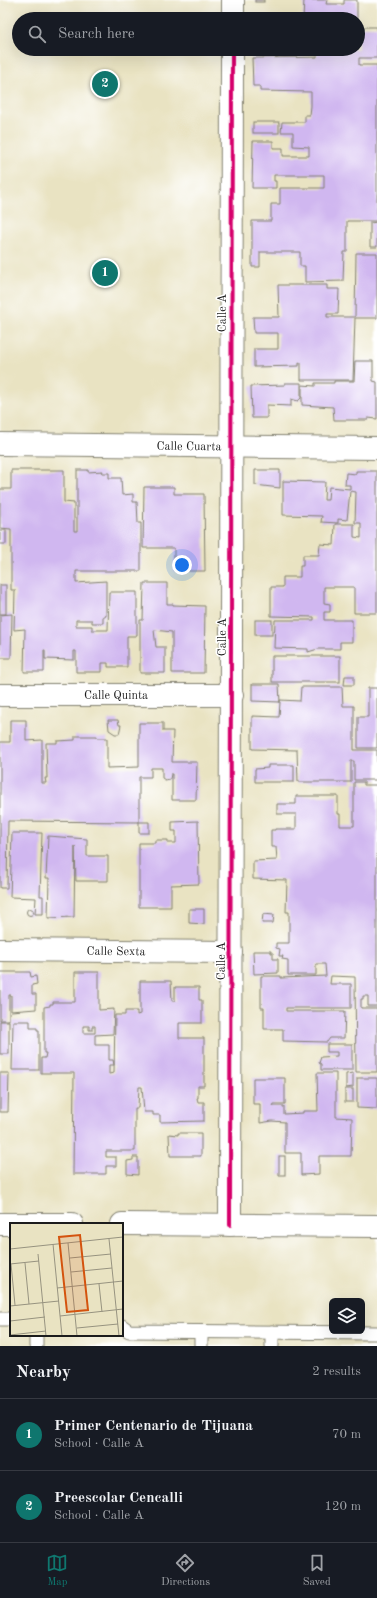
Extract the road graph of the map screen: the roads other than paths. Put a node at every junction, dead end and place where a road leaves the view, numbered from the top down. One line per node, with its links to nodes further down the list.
1 (233, 0): 2 (street)
2 (232, 12)
3 (232, 56): 5 (street, Calle A)
4 (0, 444): 5 (street, Calle Cuarta)
5 (231, 447): 6 (street, Calle Cuarta); 8 (street, Calle A)
6 (377, 448)
7 (0, 695): 8 (street, Calle Quinta)
8 (232, 695): 10 (street, Calle A)
9 (0, 950): 10 (street, Calle Sexta)
10 (231, 952): 12 (street, Calle A)
11 (123, 1224): 12 (street)
12 (230, 1225): 13 (street)
13 (377, 1226)
14 (10, 1318): 15 (lane)
15 (0, 1319)
16 (123, 1327): 17 (lane)
17 (201, 1332): 18 (lane); 21 (lane)
18 (272, 1332): 20 (lane); 22 (lane)
19 (377, 1333): 20 (lane)
20 (343, 1340)
21 (201, 1346)
22 (272, 1346)

